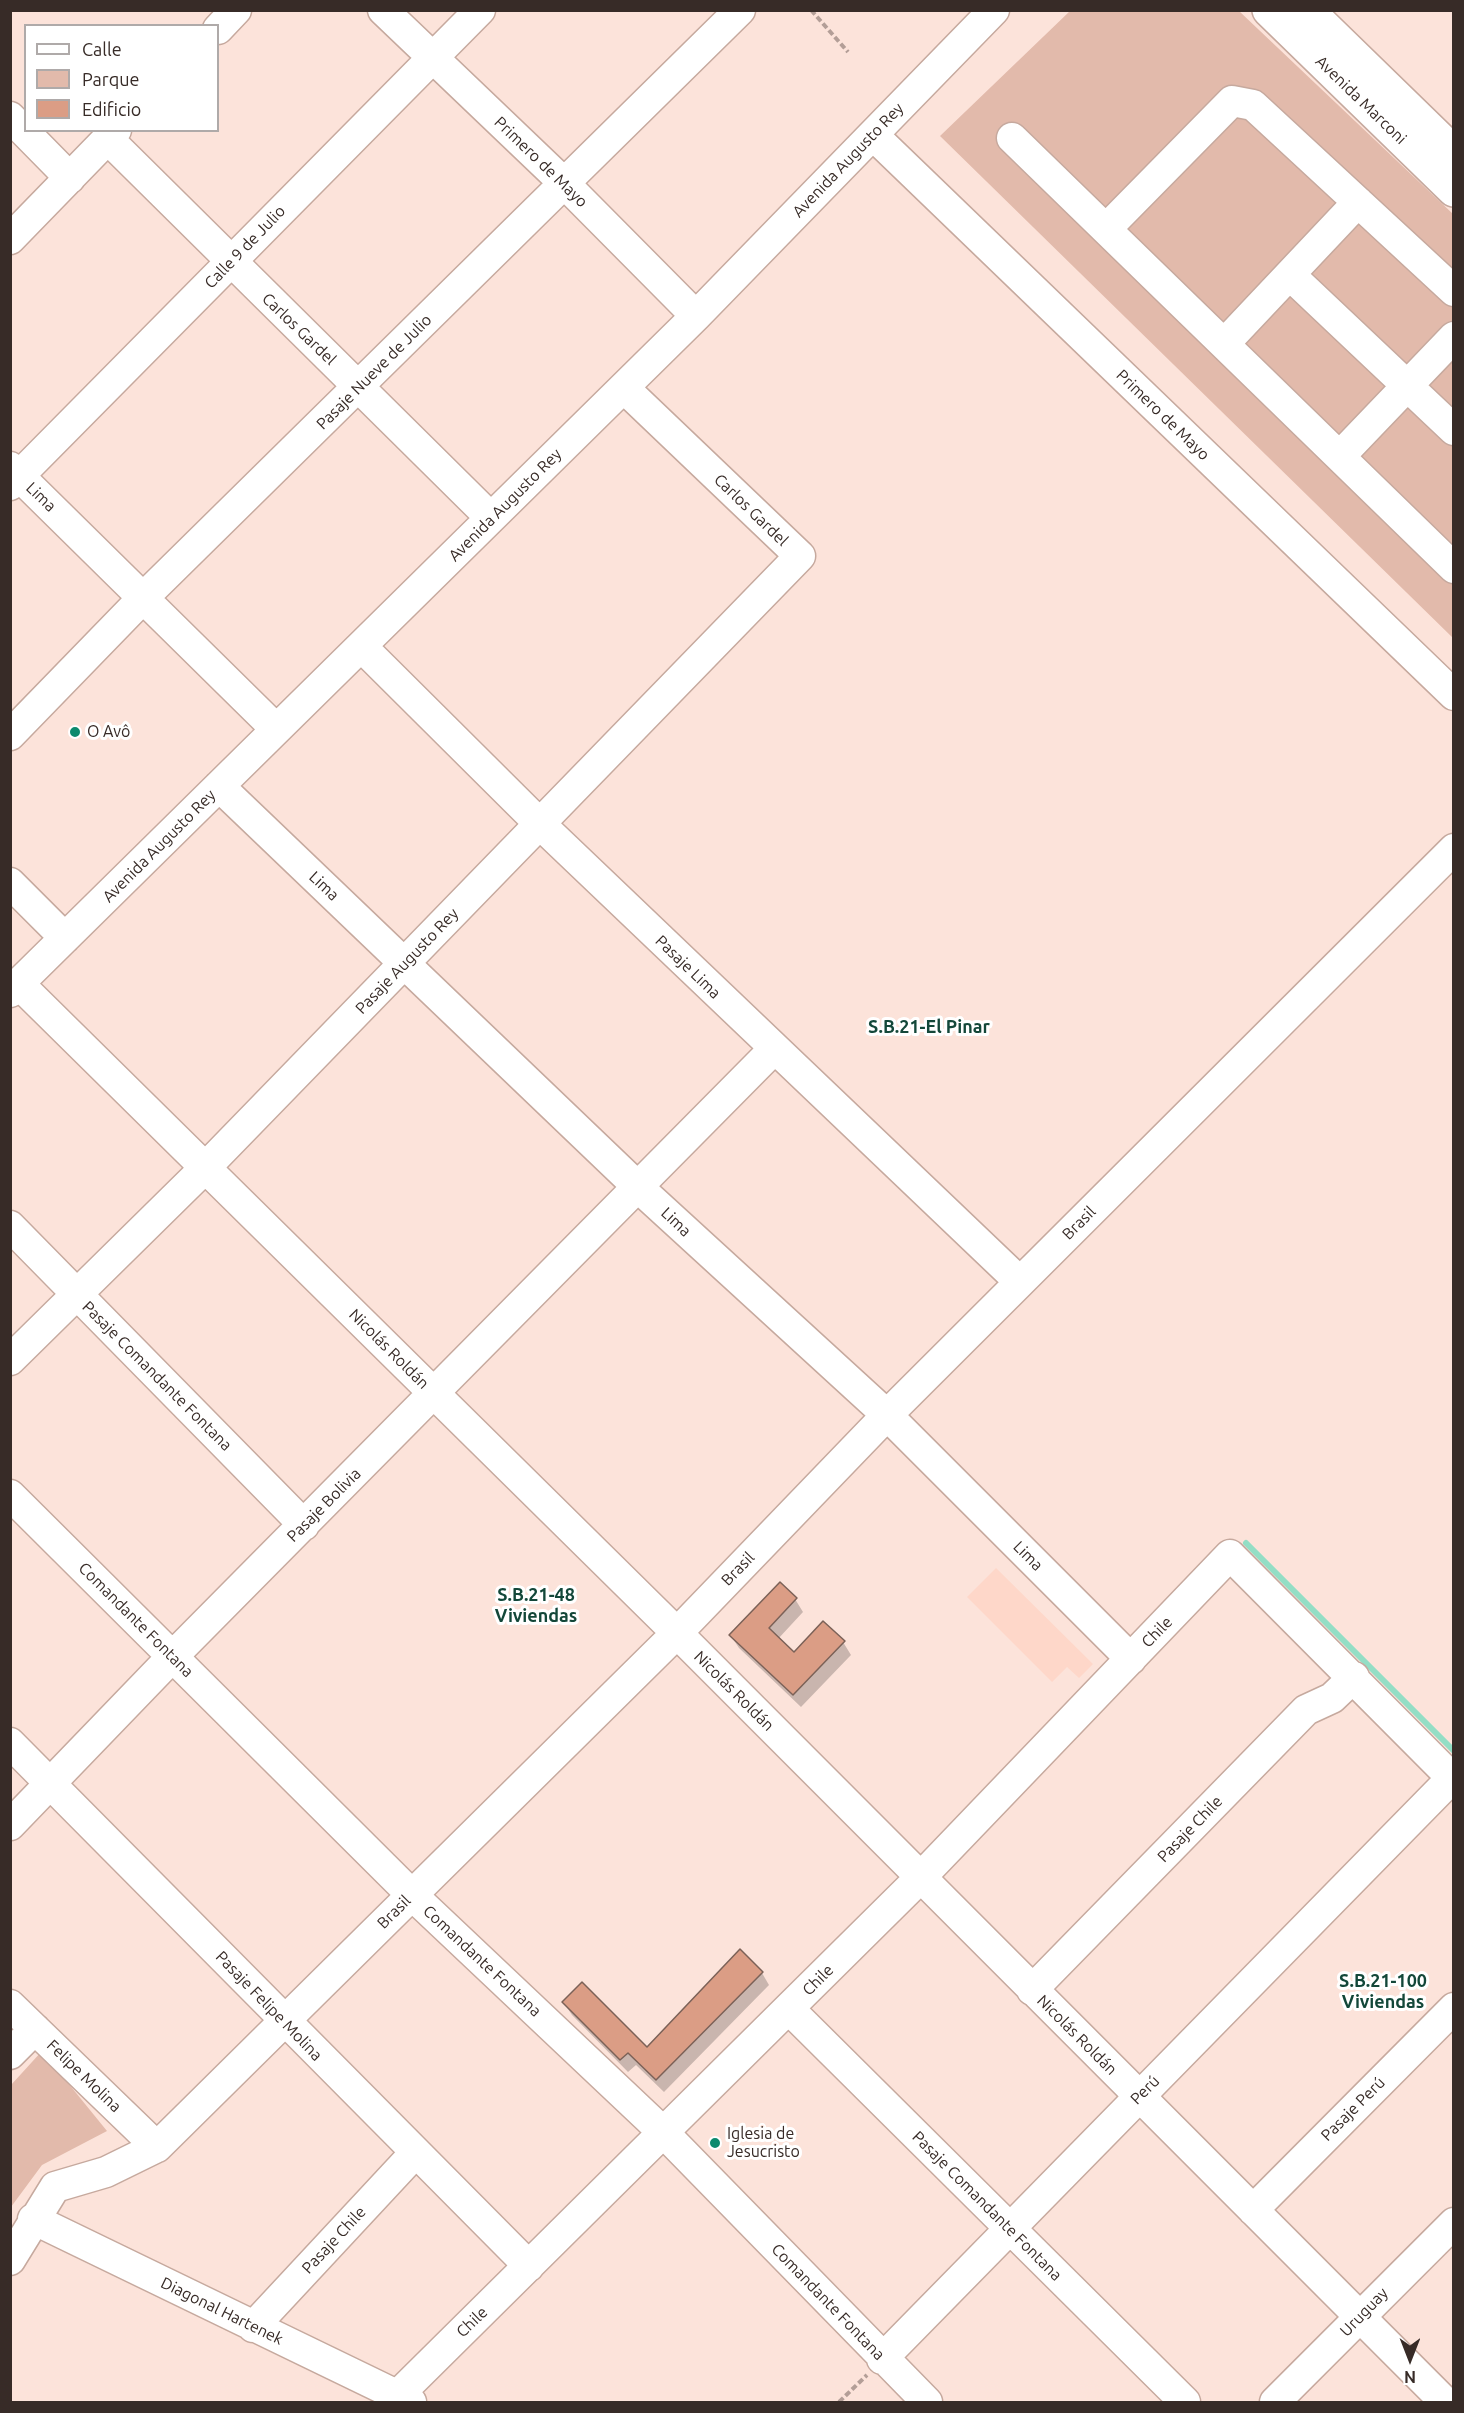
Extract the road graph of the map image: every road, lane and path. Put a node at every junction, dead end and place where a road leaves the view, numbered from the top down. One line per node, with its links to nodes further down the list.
1 (236, 10): 9 (street)
2 (383, 10): 11 (street, Primero de Mayo)
3 (480, 10): 11 (street, Calle 9 de Julio)
4 (740, 10): 20 (street, Pasaje Nueve de Julio)
5 (811, 10): 10 (path)
6 (994, 10): 16 (street, Avenida Augusto Rey)
7 (1269, 10): 21 (main road, Avenida Marconi)
8 (1308, 10): 18 (main road, Avenida Marconi)
9 (219, 28)
10 (848, 52)
11 (431, 57): 20 (street, Primero de Mayo); 25 (street, Calle 9 de Julio)
12 (10, 117): 13 (street)
13 (24, 131)
14 (25, 132): 19 (street)
15 (112, 135): 19 (street); 25 (street, Carlos Gardel)
16 (873, 135): 28 (street, Avenida Augusto Rey); 42 (street, Primero de Mayo)
17 (1012, 138): 23 (street)
18 (1454, 153)
19 (70, 178): 24 (street)
20 (563, 182): 28 (street, Primero de Mayo); 32 (street, Pasaje Nueve de Julio)
21 (1454, 190)
22 (1358, 202): 23 (street); 26 (street); 27 (street)
23 (1106, 229): 30 (street)
24 (10, 239)
25 (230, 262): 32 (street, Carlos Gardel); 36 (street, Calle 9 de Julio)
26 (1290, 274): 30 (street); 31 (street)
27 (1454, 291)
28 (696, 316): 33 (street, Avenida Augusto Rey)
29 (1454, 337): 31 (street)
30 (1224, 344): 35 (street)
31 (1407, 386): 34 (street); 35 (street)
32 (359, 388): 37 (street, Carlos Gardel); 40 (street, Pasaje Nueve de Julio)
33 (624, 388): 37 (street, Avenida Augusto Rey); 38 (street, Carlos Gardel)
34 (1454, 430)
35 (1340, 456): 39 (street)
36 (13, 476): 40 (street, Lima)
37 (491, 518): 41 (street, Avenida Augusto Rey)
38 (800, 556): 46 (street, Pasaje Augusto Rey)
39 (1454, 568)
40 (143, 598): 43 (street, Lima); 44 (street, Pasaje Nueve de Julio)
41 (362, 647): 43 (street, Avenida Augusto Rey); 46 (street, Pasaje Lima)
42 (1454, 695)
43 (276, 729): 45 (street, Avenida Augusto Rey)
44 (10, 735)
45 (219, 786): 49 (street, Avenida Augusto Rey); 50 (street, Lima)
46 (540, 824): 50 (street, Pasaje Augusto Rey); 52 (street, Pasaje Lima)
47 (1454, 849): 56 (street, Brasil)
48 (10, 883): 49 (street)
49 (65, 938): 51 (street, Avenida Augusto Rey)
50 (405, 963): 53 (street, Pasaje Augusto Rey); 54 (street, Lima)
51 (15, 988): 53 (street, Nicolás Roldán)
52 (774, 1049): 54 (street, Pasaje Bolivia); 56 (street, Pasaje Lima)
53 (205, 1168): 57 (street, Pasaje Augusto Rey); 59 (street, Nicolás Roldán)
54 (639, 1188): 59 (street, Pasaje Bolivia); 60 (street, Lima)
55 (10, 1226): 57 (street, Pasaje Comandante Fontana)
56 (1020, 1282): 60 (street, Brasil)
57 (77, 1295): 58 (street, Pasaje Augusto Rey); 62 (street, Pasaje Comandante Fontana)
58 (10, 1360)
59 (435, 1394): 62 (street, Pasaje Bolivia); 63 (street, Nicolás Roldán)
60 (887, 1415): 63 (street, Brasil); 65 (street, Lima)
61 (10, 1495): 64 (street, Comandante Fontana)
62 (304, 1525): 64 (street, Pasaje Bolivia)
63 (677, 1633): 71 (street, Nicolás Roldán); 72 (street, Brasil)
64 (172, 1657): 69 (street, Pasaje Bolivia); 72 (street, Comandante Fontana)
65 (1131, 1659): 66 (street, Chile); 71 (street, Chile)
66 (1354, 1677): 68 (street); 73 (street, Pasaje Chile)
67 (10, 1743): 69 (street, Pasaje Felipe Molina)
68 (1453, 1779): 80 (street, Perú)
69 (51, 1783): 70 (street, Pasaje Bolivia); 77 (street, Pasaje Felipe Molina)
70 (10, 1825)
71 (920, 1878): 73 (street, Nicolás Roldán); 76 (street, Chile)
72 (411, 1894): 77 (street, Brasil); 81 (street, Comandante Fontana)
73 (1032, 1990): 80 (street, Nicolás Roldán)
74 (10, 2005): 78 (street, Felipe Molina)
75 (1454, 2008): 84 (street, Pasaje Perú)
76 (789, 2009): 81 (street, Chile); 87 (street, Pasaje Comandante Fontana)
77 (284, 2022): 82 (street, Brasil); 83 (street, Pasaje Felipe Molina)
78 (35, 2029): 79 (street); 82 (street, Felipe Molina)
79 (10, 2054)
80 (1138, 2096): 84 (street, Nicolás Roldán); 87 (street, Perú)
81 (664, 2133): 89 (street, Chile); 92 (street, Comandante Fontana)
82 (157, 2147): 85 (street, Brasil)
83 (415, 2153): 89 (street, Pasaje Felipe Molina); 91 (street, Pasaje Chile)
84 (1253, 2210): 90 (street, Nicolás Roldán)
85 (33, 2220): 88 (street, Brasil); 91 (street, Diagonal Hartenek)
86 (1454, 2223): 90 (street, Uruguay)
87 (1009, 2228): 92 (street, Perú); 96 (street, Pasaje Comandante Fontana)
88 (10, 2260)
89 (529, 2266): 93 (street, Chile)
90 (1360, 2318): 97 (street, Uruguay); 98 (street, Nicolás Roldán)
91 (253, 2327): 93 (street, Diagonal Hartenek)
92 (882, 2359): 94 (path); 95 (street, Comandante Fontana)
93 (404, 2399)
94 (839, 2403)
95 (927, 2403)
96 (1185, 2403)
97 (1275, 2403)
98 (1444, 2403)

